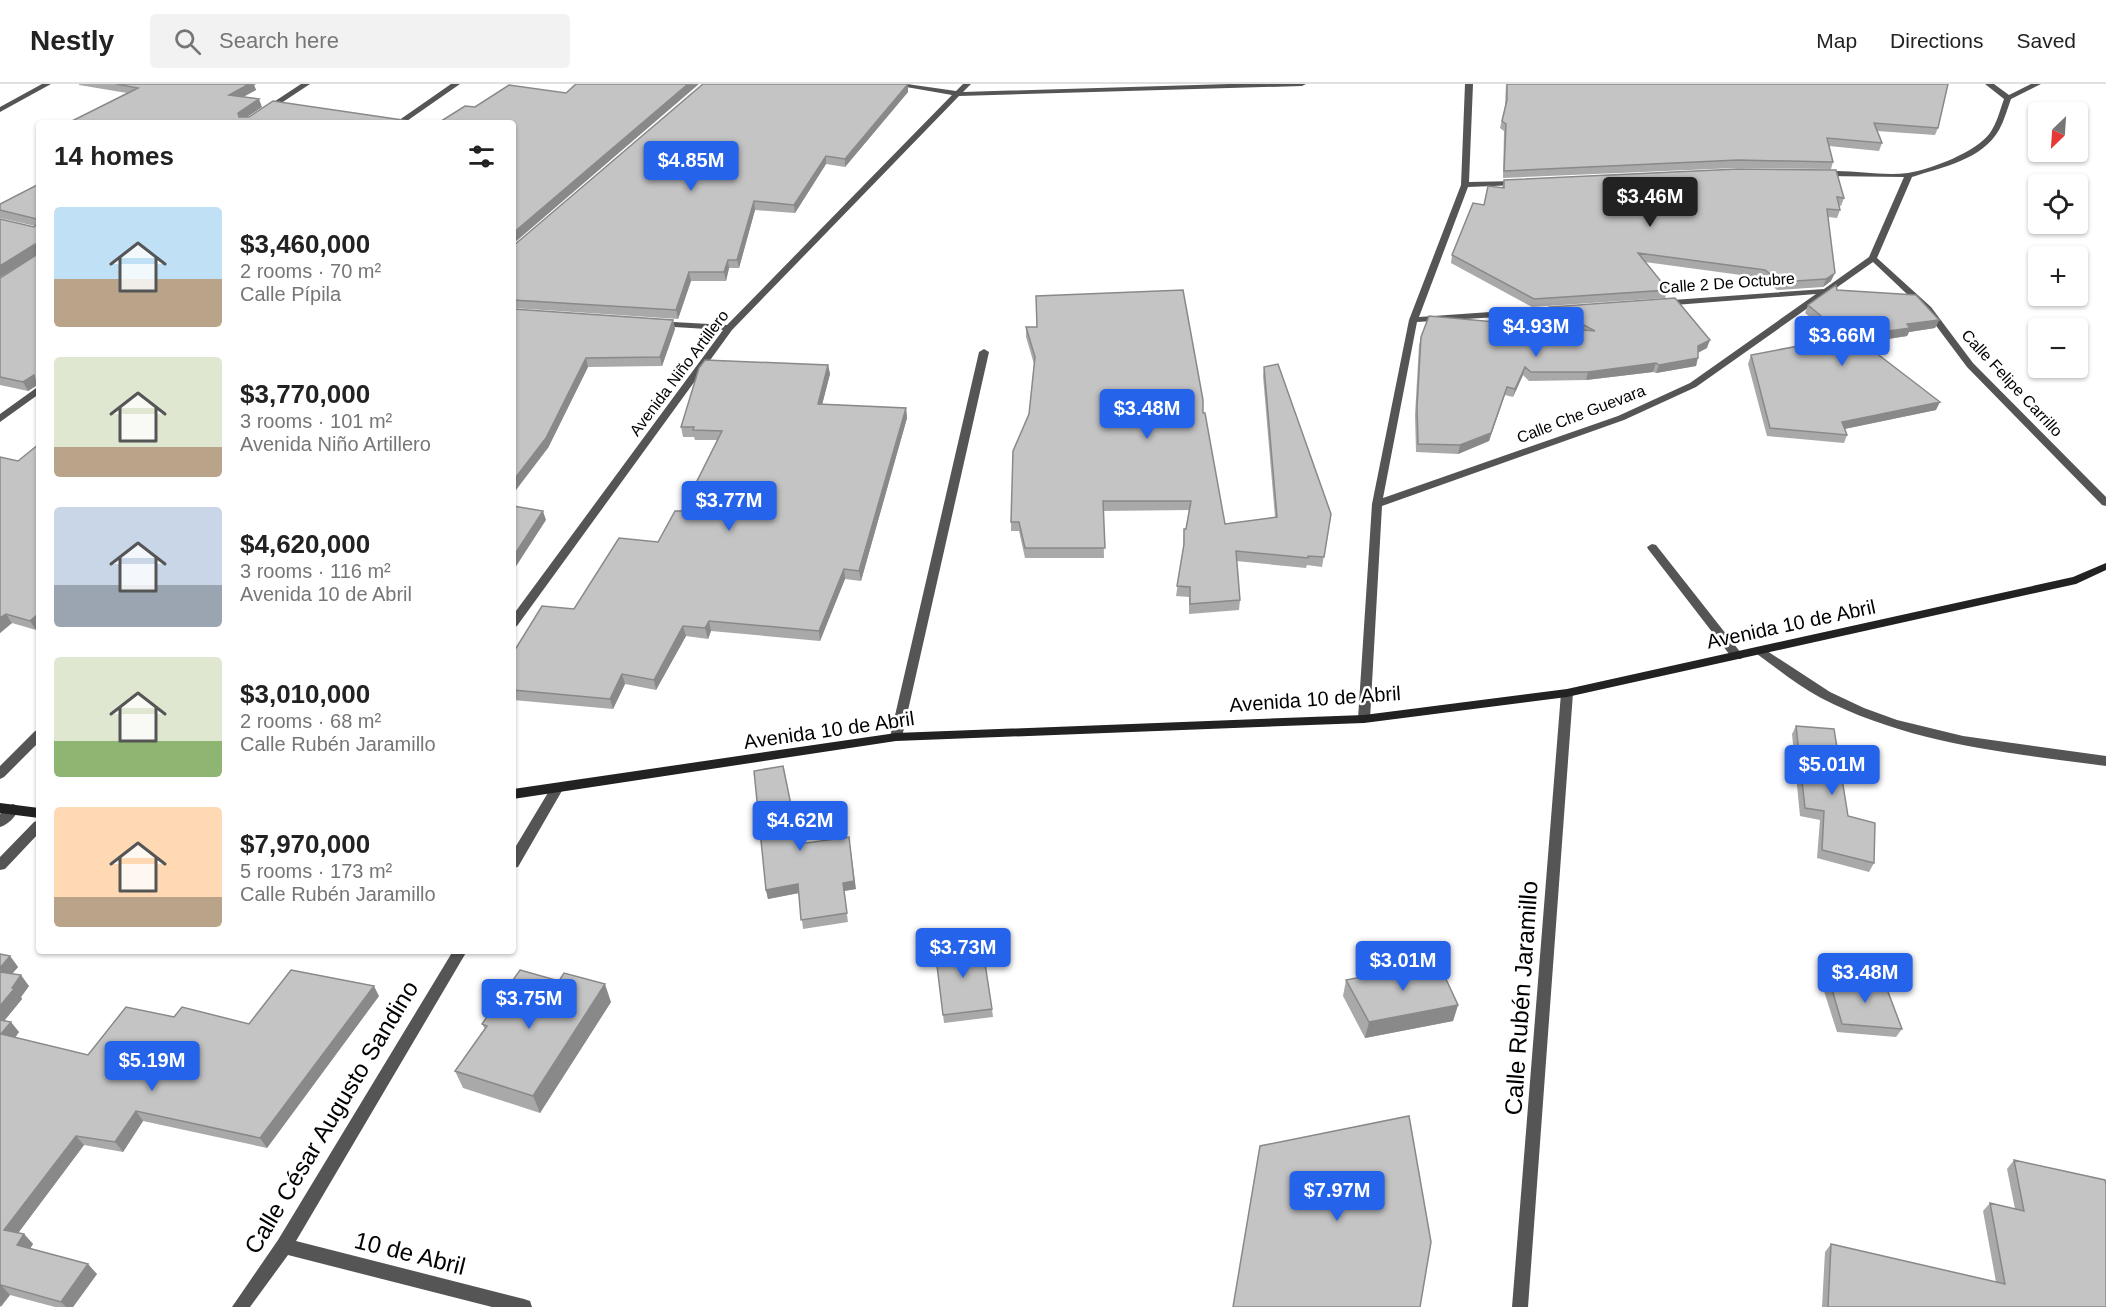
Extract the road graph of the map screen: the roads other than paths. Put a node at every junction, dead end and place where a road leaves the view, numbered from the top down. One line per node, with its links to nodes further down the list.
1 (47, 84): 12 (street)
2 (306, 84): 13 (street)
3 (456, 84): 14 (street)
4 (893, 84): 10 (street)
5 (967, 84): 10 (street, Avenida Niño Artillero)
6 (1302, 84): 10 (street)
7 (1469, 84): 18 (street)
8 (1989, 84): 11 (street)
9 (2037, 84): 11 (street)
10 (958, 94): 25 (street, Avenida Niño Artillero)
11 (2008, 98): 16 (street)
12 (0, 110)
13 (251, 120)
14 (403, 120)
15 (1817, 173): 16 (street)
16 (1909, 175): 19 (street)
17 (1523, 182): 18 (street)
18 (1465, 185): 23 (street)
19 (1873, 258): 20 (street, Calle Che Guevara); 29 (street, Calle Felipe Carrillo)
20 (1828, 291): 21 (street, Calle 2 De Octubre); 30 (street, Calle Che Guevara)
21 (1650, 304)
22 (1579, 309): 23 (street)
23 (1413, 320): 30 (street)
24 (649, 322): 25 (street)
25 (729, 328): 33 (street, Avenida Niño Artillero)
26 (984, 352): 39 (street)
27 (36, 390): 28 (street)
28 (0, 419)
29 (2106, 503)
30 (1377, 504): 37 (street)
31 (1652, 547): 35 (street)
32 (2106, 566): 34 (street, Avenida 10 de Abril)
33 (516, 619)
34 (1761, 651): 35 (street, Avenida 10 de Abril); 40 (street)
35 (1737, 656): 36 (street, Avenida 10 de Abril)
36 (1567, 693): 37 (street, Avenida 10 de Abril); 54 (street, Calle Rubén Jaramillo)
37 (1364, 719): 39 (street, Avenida 10 de Abril)
38 (36, 737): 41 (street)
39 (896, 737): 42 (street, Avenida 10 de Abril)
40 (2106, 761)
41 (0, 774)
42 (557, 789): 43 (street, Avenida 10 de Abril); 48 (street)
43 (516, 794)
44 (7, 808): 45 (street); 46 (street)
45 (36, 813)
46 (0, 822)
47 (36, 828): 49 (street)
48 (516, 858)
49 (0, 865)
50 (458, 954): 51 (street, Calle César Augusto Sandino)
51 (284, 1246): 52 (street, Calle César Augusto Sandino); 53 (street, 10 de Abril)
52 (240, 1307)
53 (524, 1307)
54 (1520, 1307)

